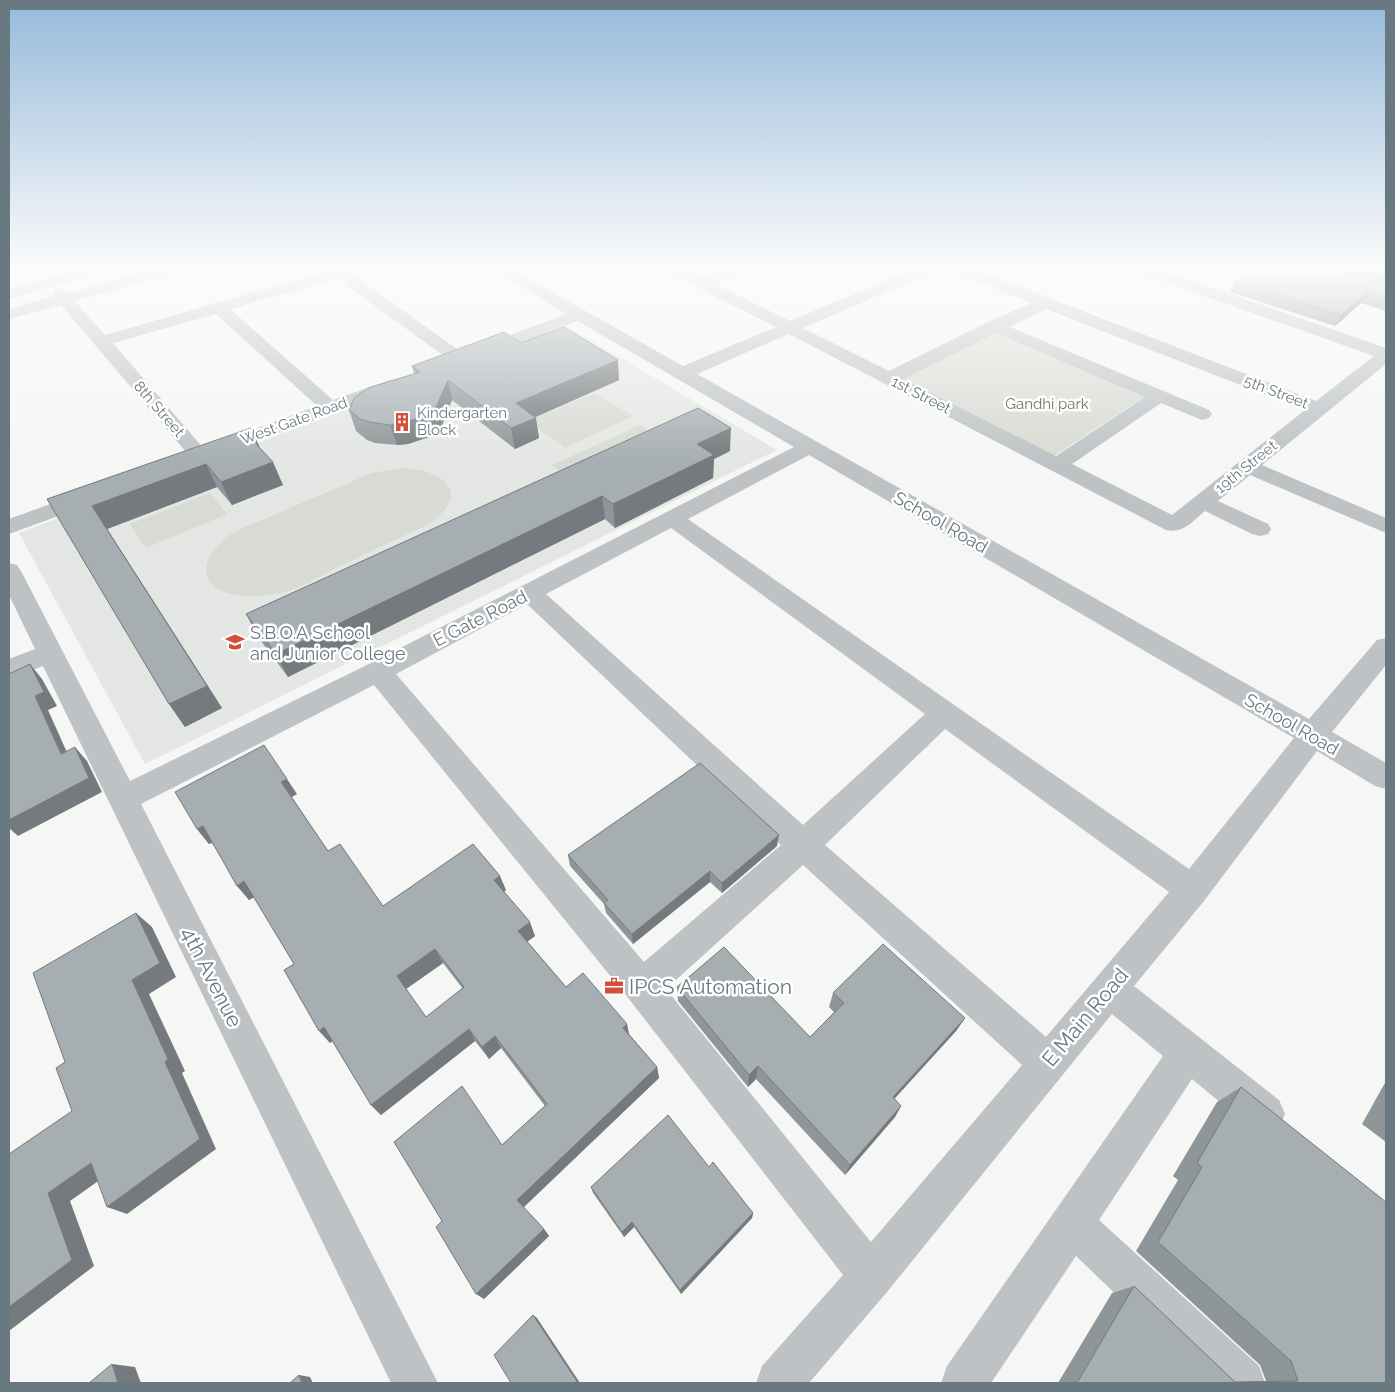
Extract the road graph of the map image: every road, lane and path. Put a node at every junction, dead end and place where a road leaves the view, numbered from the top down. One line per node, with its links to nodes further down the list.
1 (94, 332): 13 (street, 8th Street)
2 (134, 332): 13 (street)
3 (246, 332): 21 (street)
4 (422, 332): 15 (street)
5 (537, 332): 15 (street)
6 (608, 332): 17 (street, School Road)
7 (781, 332): 17 (street)
8 (798, 332): 18 (street, 1st Street)
9 (982, 332): 18 (street)
10 (1008, 332): 20 (street)
11 (1120, 332): 22 (street, 5th Street)
12 (1321, 332): 14 (street)
13 (102, 341): 25 (street, 8th Street)
14 (1386, 355): 22 (street, 19th Street)
15 (461, 360): 16 (street)
16 (442, 367)
17 (681, 374): 24 (street, School Road)
18 (888, 379): 26 (street, 1st Street)
19 (405, 381): 21 (street, West Gate Road)
20 (1159, 396): 23 (street); 26 (street)
21 (330, 408): 25 (street, West Gate Road)
22 (1319, 409): 27 (street, 19th Street)
23 (1202, 414)
24 (809, 447): 30 (street, E Gate Road); 42 (street, School Road)
25 (191, 460)
26 (1057, 465): 31 (street, 1st Street)
27 (1248, 466): 29 (street, 19th Street); 32 (street)
28 (109, 490): 33 (street)
29 (1203, 502): 31 (street, 19th Street); 34 (street)
30 (673, 519): 36 (street, E Gate Road); 41 (street)
31 (1174, 525)
32 (1386, 526)
33 (9, 527)
34 (1260, 529)
35 (9, 571): 38 (street, 4th Avenue)
36 (530, 593): 40 (street, E Gate Road); 45 (street)
37 (1386, 647): 42 (street, E Main Road)
38 (50, 653): 39 (street); 44 (street, 4th Avenue)
39 (9, 670)
40 (378, 671): 44 (street, E Gate Road); 47 (street)
41 (944, 713): 45 (street); 46 (street)
42 (1312, 736): 43 (street, School Road); 46 (street, E Main Road)
43 (1386, 777)
44 (123, 799): 54 (street, 4th Avenue)
45 (803, 845): 47 (street); 50 (street)
46 (1192, 890): 48 (street, E Main Road)
47 (642, 987): 53 (street)
48 (1108, 989): 49 (street); 50 (street, E Main Road)
49 (1188, 1052): 51 (street); 52 (street)
50 (1047, 1062): 53 (street, E Main Road)
51 (1295, 1137)
52 (1073, 1224): 56 (street); 57 (street)
53 (872, 1276): 55 (street, E Main Road)
54 (415, 1383)
55 (779, 1383)
56 (964, 1383)
57 (1242, 1383)

